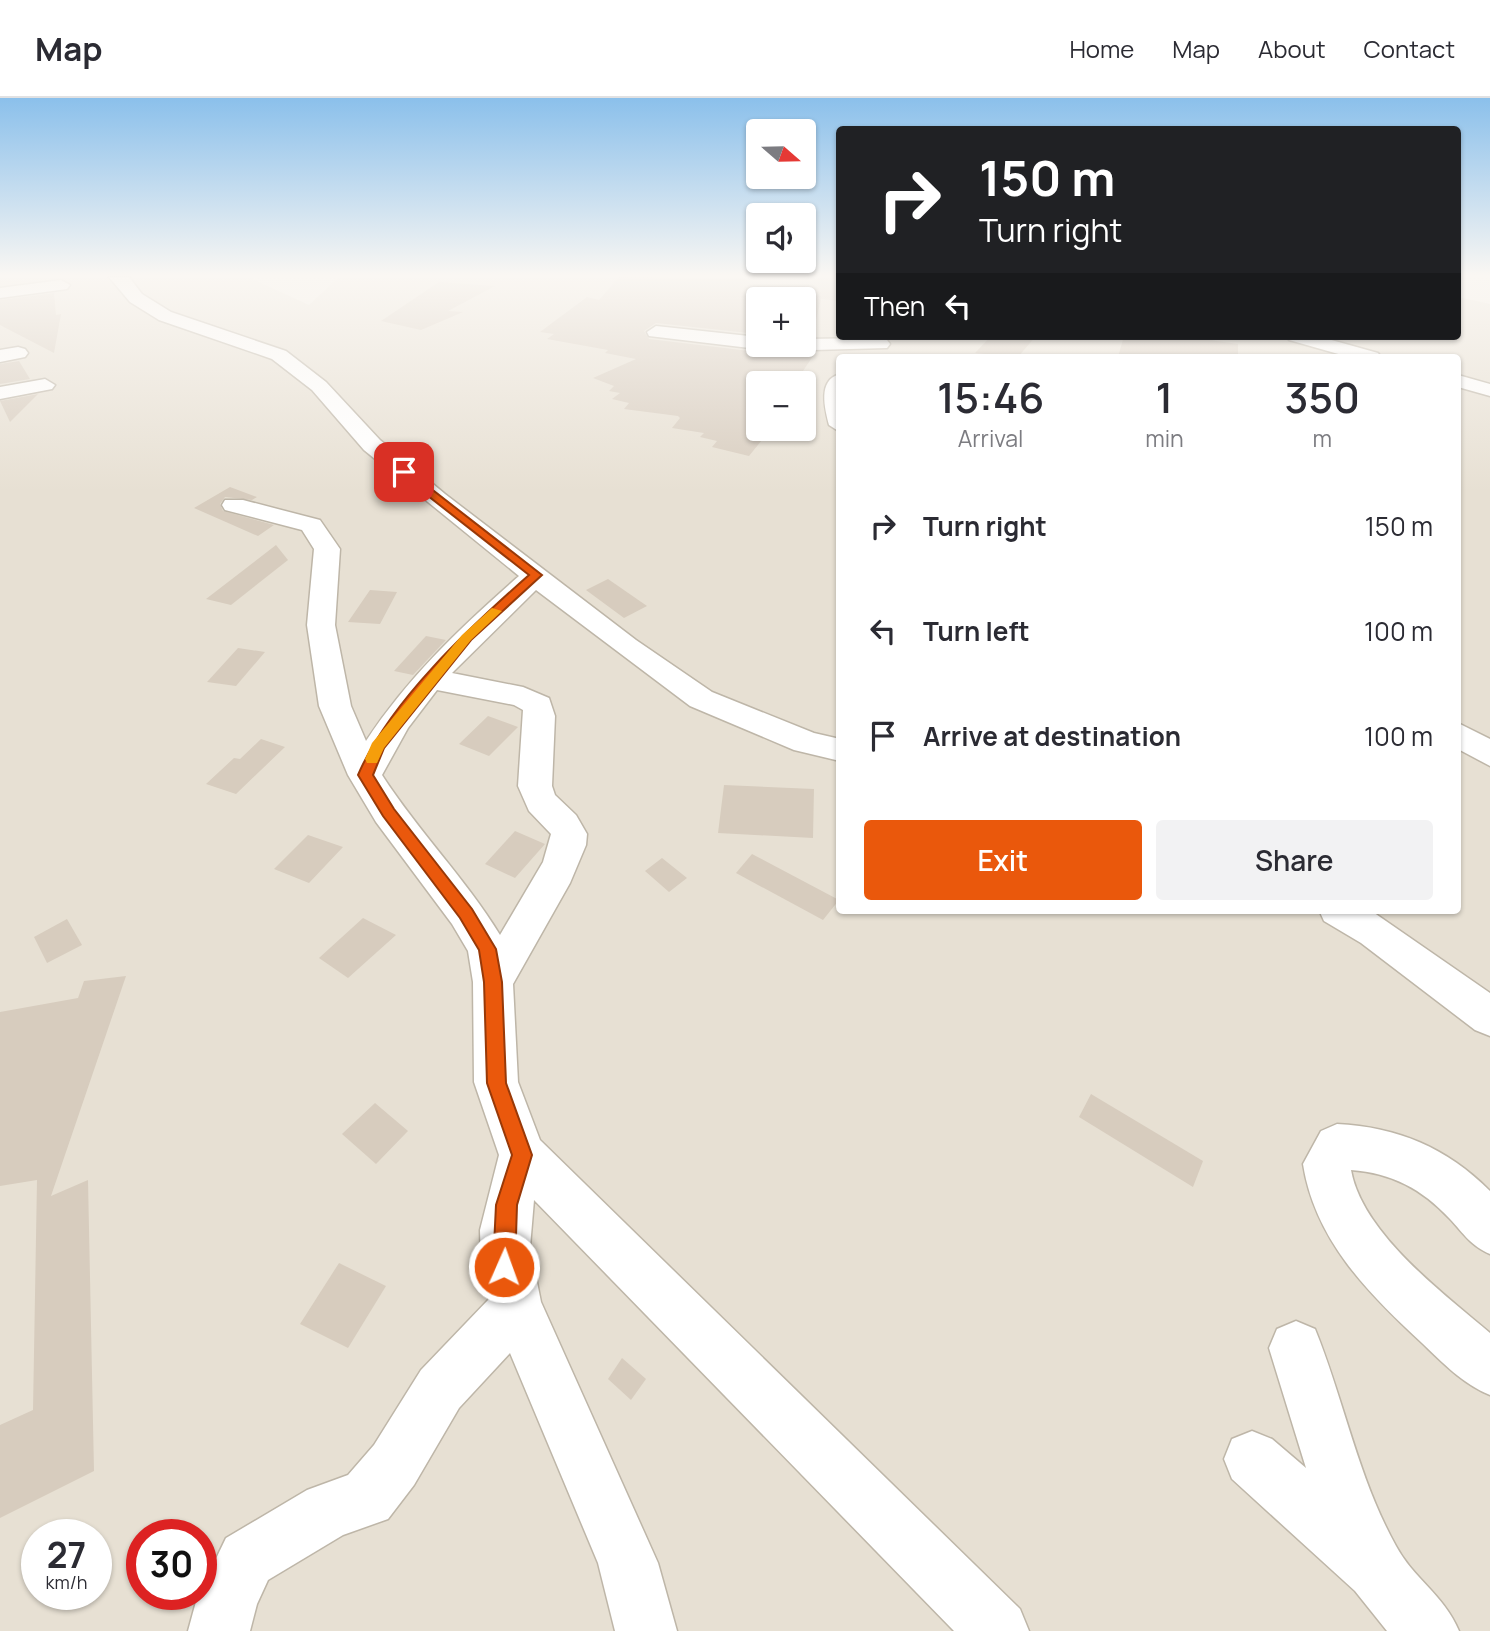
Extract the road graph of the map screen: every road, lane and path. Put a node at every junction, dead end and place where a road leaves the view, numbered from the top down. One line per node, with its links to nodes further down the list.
1 (261, 349): 9 (street)
2 (1341, 349): 3 (street)
3 (1360, 354)
4 (1461, 382): 6 (street)
5 (45, 385): 7 (street)
6 (1490, 390)
7 (0, 393)
8 (234, 505): 14 (street)
9 (536, 575): 10 (street); 12 (street)
10 (432, 680): 14 (street); 16 (street)
11 (1461, 736): 13 (street)
12 (836, 749)
13 (1490, 754)
14 (365, 775): 16 (street)
15 (1345, 914): 17 (street)
16 (493, 982): 18 (street)
17 (1490, 1017)
18 (522, 1155): 20 (street); 27 (street)
19 (1490, 1229): 22 (street)
20 (517, 1307): 25 (street); 26 (street)
21 (1296, 1348): 24 (street)
22 (1490, 1368)
23 (1252, 1459): 24 (street)
24 (1376, 1570): 28 (street)
25 (219, 1631)
26 (646, 1631)
27 (998, 1631)
28 (1428, 1631)

